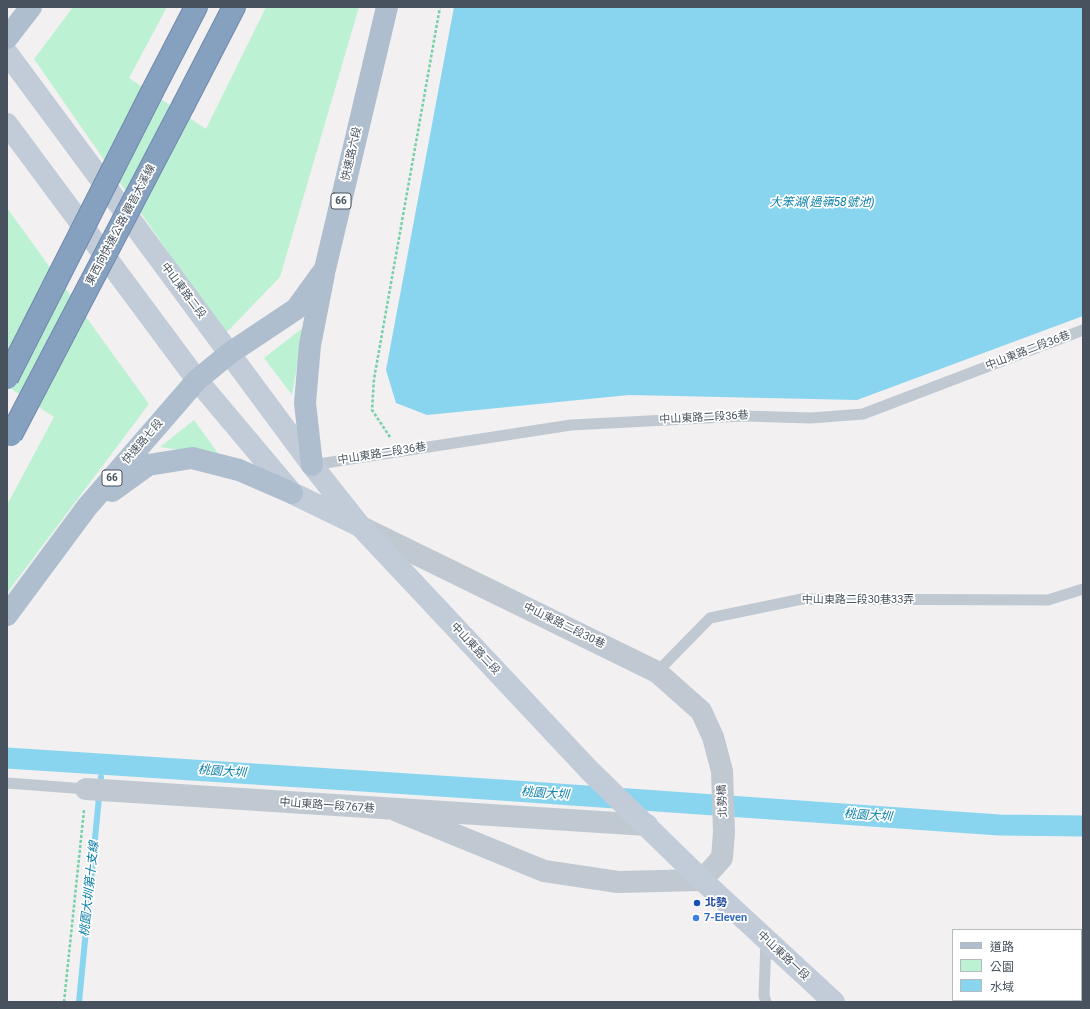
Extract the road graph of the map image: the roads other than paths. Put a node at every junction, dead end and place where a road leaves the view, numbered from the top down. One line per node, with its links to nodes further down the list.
1 (31, 7): 5 (main road)
2 (196, 7): 11 (highway, bridge)
3 (234, 7): 13 (highway, 東西向快速公路 觀音大溪線, bridge)
4 (387, 7): 8 (main road, 快速路六段 / 66)
5 (7, 38)
6 (7, 53): 10 (main road, 中山東路二段)
7 (7, 124): 12 (main road, 中山東路二段)
8 (325, 269): 10 (main road, 快速路六段 / 66); 14 (main road)
9 (1083, 330): 14 (lane, 中山東路二段36巷)
10 (230, 353): 12 (main road, 快速路七段 / 66); 14 (main road, 中山東路二段)
11 (7, 378)
12 (197, 380): 15 (main road, 中山東路二段); 16 (main road, 快速路七段 / 66)
13 (9, 439)
14 (312, 465): 17 (main road, 中山東路二段)
15 (292, 492): 16 (main road); 17 (main road, 中山東路二段)
16 (88, 507): 19 (main road, 快速路七段 / 66)
17 (361, 527): 20 (street, 中山東路二段30巷); 24 (main road, 中山東路二段)
18 (1083, 589): 20 (lane, 中山東路二段30巷33弄)
19 (7, 615)
20 (657, 672): 21 (street, 中山東路二段30巷)
21 (722, 771): 27 (street, 北勢橋)
22 (7, 783): 23 (lane, 中山東路一段767巷)
23 (95, 790): 25 (street, 中山東路一段767巷)
24 (630, 809): 26 (main road, 中山東路一段)
25 (394, 810): 26 (street, 中山東路一段767巷); 27 (street)
26 (647, 825): 27 (main road, 中山東路一段)
27 (702, 880): 28 (main road, 中山東路一段)
28 (766, 940): 29 (lane); 30 (main road, 中山東路一段)
29 (766, 1002)
30 (834, 1002)

